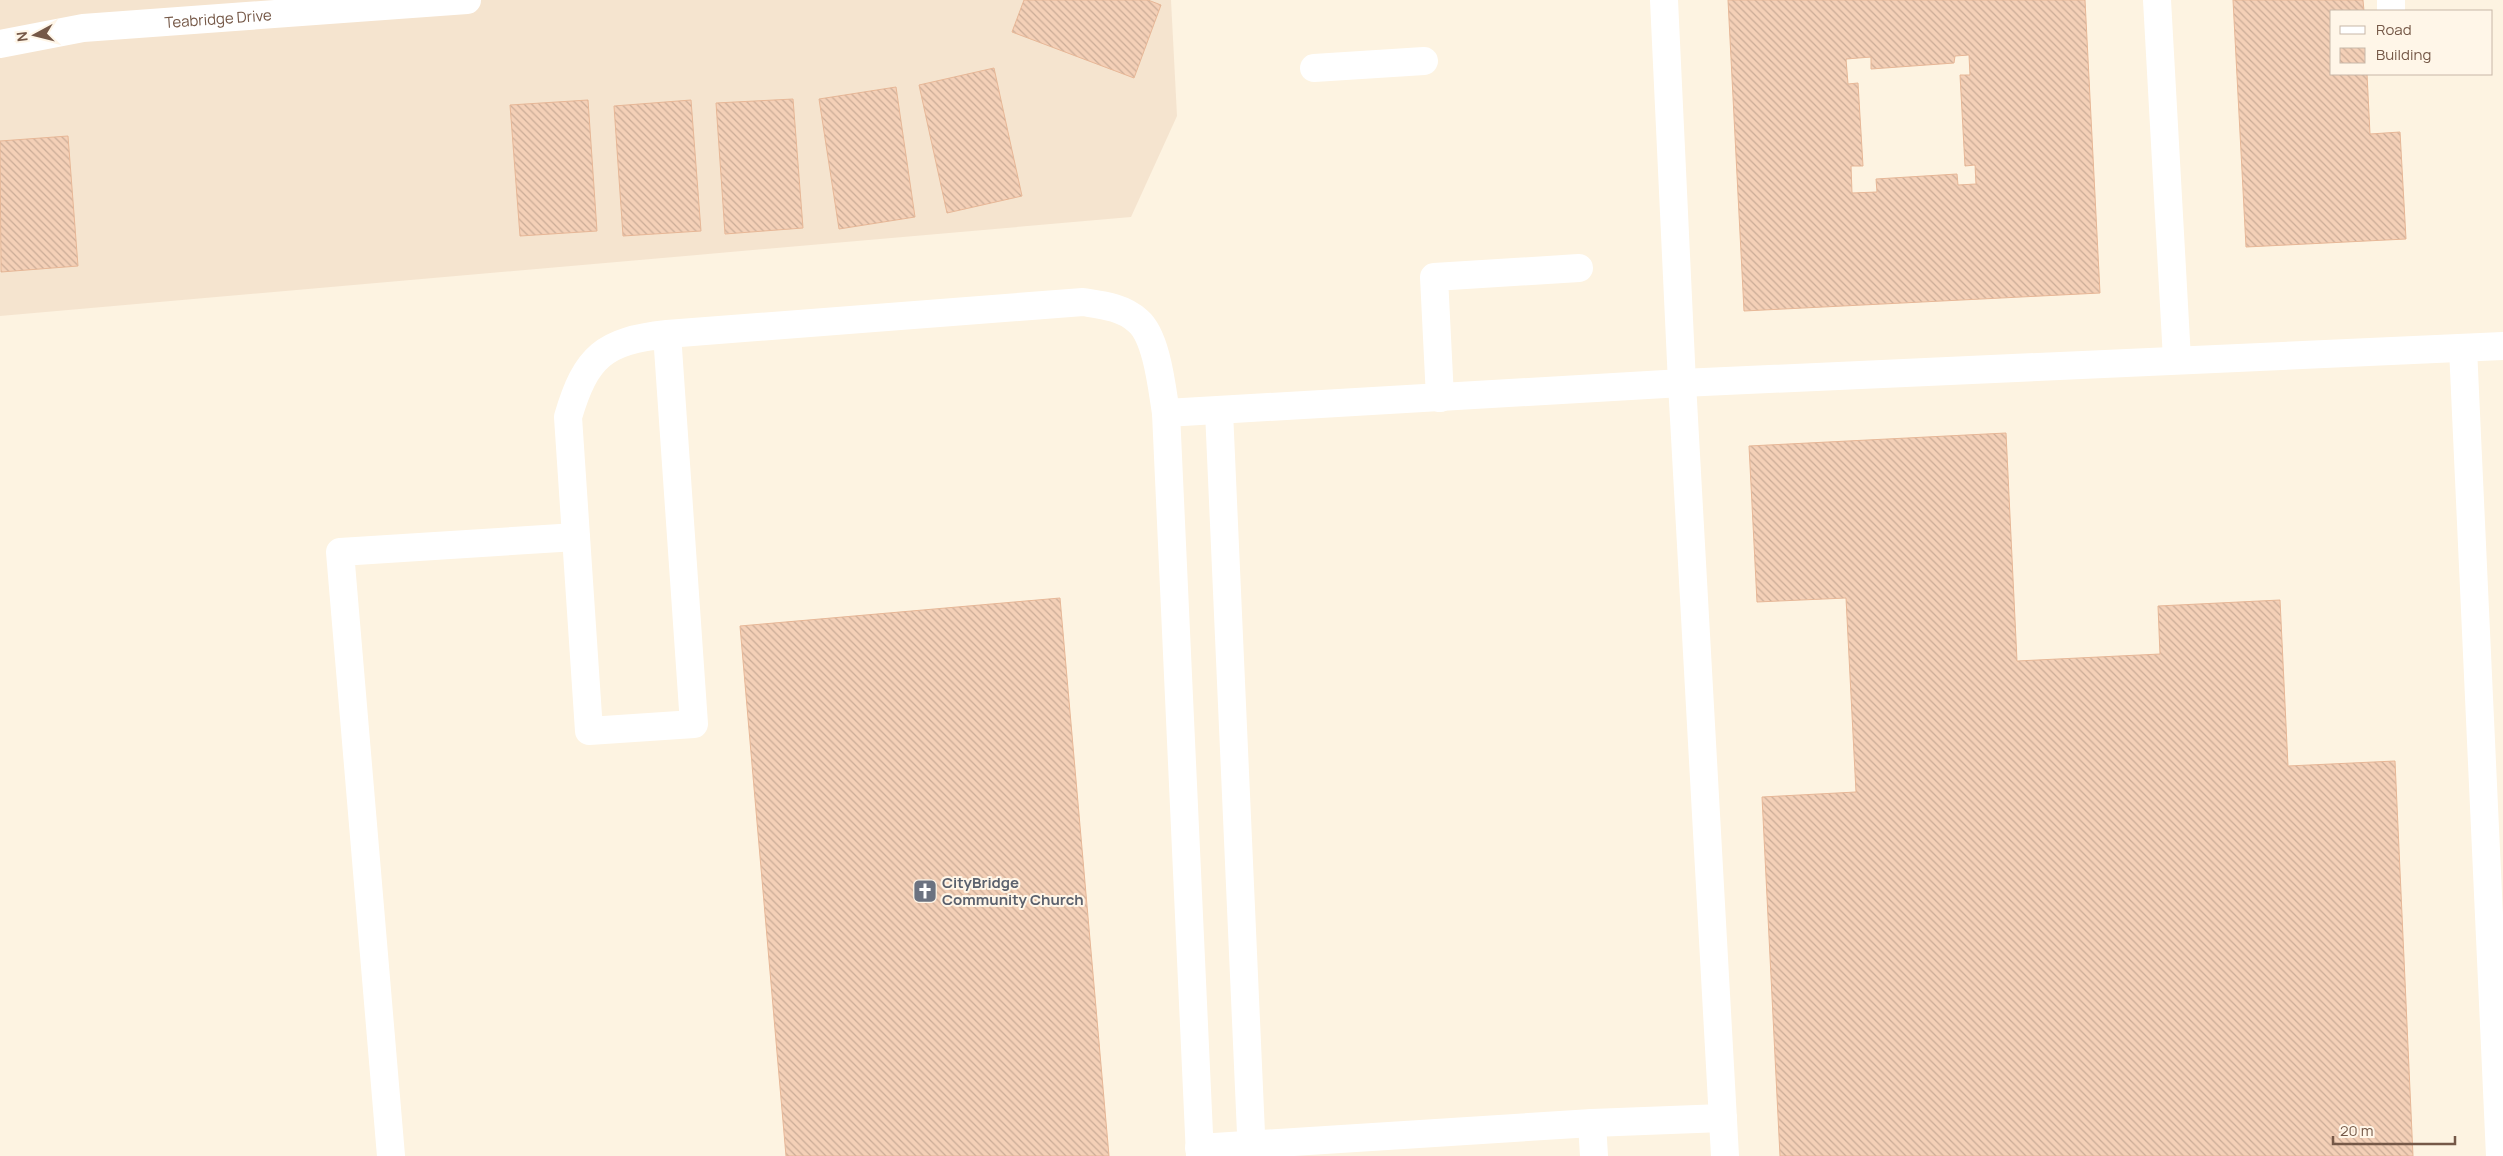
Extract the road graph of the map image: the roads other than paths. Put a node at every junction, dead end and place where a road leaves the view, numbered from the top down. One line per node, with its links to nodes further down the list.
1 (467, 0): 4 (street, Teabridge Drive)
2 (1664, 0): 12 (street)
3 (2156, 0): 11 (street)
4 (0, 44)
5 (1424, 61): 6 (street)
6 (1314, 68)
7 (1579, 268): 13 (street)
8 (667, 334): 15 (street); 16 (street); 16 (street)
9 (2503, 346): 10 (street)
10 (2463, 348): 11 (street); 24 (street)
11 (2177, 359): 12 (street)
12 (1682, 382): 13 (street); 17 (street)
13 (1440, 398): 14 (street)
14 (1219, 411): 15 (street); 19 (street)
15 (1166, 413): 20 (street)
16 (576, 537): 21 (street)
17 (1723, 1118): 18 (street); 23 (street)
18 (1592, 1123): 19 (street); 22 (street)
19 (1252, 1151): 20 (street)
20 (1200, 1152)
21 (391, 1156)
22 (1594, 1156)
23 (1725, 1156)
24 (2500, 1156)

